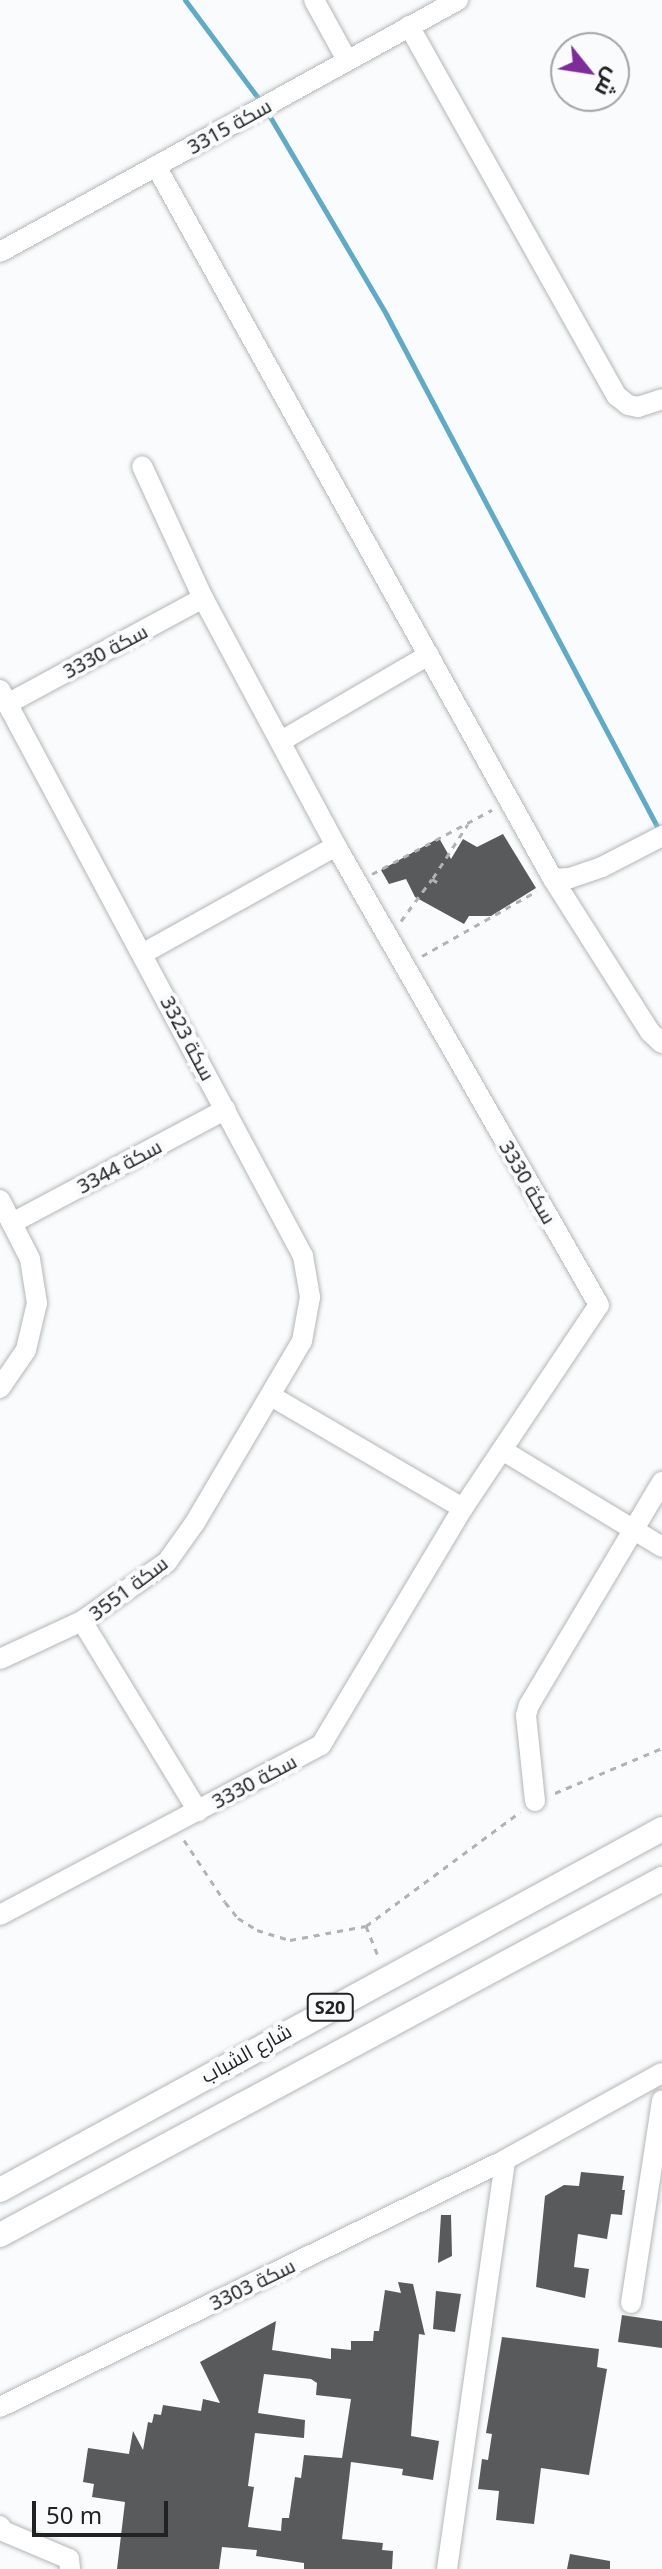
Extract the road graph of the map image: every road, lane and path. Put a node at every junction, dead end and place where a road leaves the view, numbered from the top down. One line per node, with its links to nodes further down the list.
1 (314, 0): 4 (street)
2 (458, 0): 3 (street, سكة 3315)
3 (409, 26): 4 (street, سكة 3315); 7 (street)
4 (347, 60): 5 (street, سكة 3315)
5 (156, 166): 6 (street, سكة 3315); 10 (street)
6 (0, 252)
7 (662, 399)
8 (142, 466): 9 (street, سكة 3330)
9 (203, 598): 11 (street, سكة 3330); 12 (street, سكة 3330)
10 (429, 655): 12 (street); 13 (street)
11 (4, 697): 20 (street, سكة 3323)
12 (281, 741): 16 (street, سكة 3330)
13 (510, 801): 14 (path); 17 (street)
14 (470, 821): 18 (path); 19 (path)
15 (662, 836): 17 (street)
16 (336, 846): 18 (street, سكة 3330); 20 (street)
17 (553, 879): 21 (path); 22 (street)
18 (357, 882): 19 (street, سكة 3330)
19 (387, 935): 21 (street, سكة 3330)
20 (142, 954): 23 (street, سكة 3323)
21 (404, 965): 28 (street, سكة 3330)
22 (662, 1043)
23 (226, 1109): 25 (street, سكة 3344); 27 (street, سكة 3323)
24 (0, 1200): 25 (street)
25 (12, 1223): 26 (street)
26 (0, 1388)
27 (271, 1396): 30 (street); 33 (street, سكة 3551)
28 (502, 1450): 30 (street, سكة 3330); 31 (street)
29 (662, 1482): 31 (street)
30 (463, 1508): 37 (street, سكة 3330)
31 (631, 1531): 32 (street); 36 (street)
32 (662, 1547)
33 (82, 1621): 34 (street, سكة 3551); 37 (street, سكة 3330)
34 (0, 1659)
35 (662, 1748): 36 (path)
36 (535, 1801): 42 (path)
37 (198, 1811): 38 (street, سكة 3330)
38 (179, 1821): 41 (street, سكة 3330); 42 (path)
39 (662, 1829): 43 (main road, شارع الشباب / S20)
40 (662, 1879): 48 (main road, S20)
41 (0, 1915)
42 (366, 1926): 43 (path)
43 (386, 1977): 47 (main road, شارع الشباب / S20)
44 (662, 2073): 46 (street, سكة 3303)
45 (662, 2100): 49 (street)
46 (505, 2160): 50 (street, سكة 3303); 53 (street)
47 (0, 2190)
48 (0, 2235)
49 (631, 2303)
50 (0, 2407)
51 (0, 2526): 52 (street)
52 (70, 2569)
53 (447, 2569)

